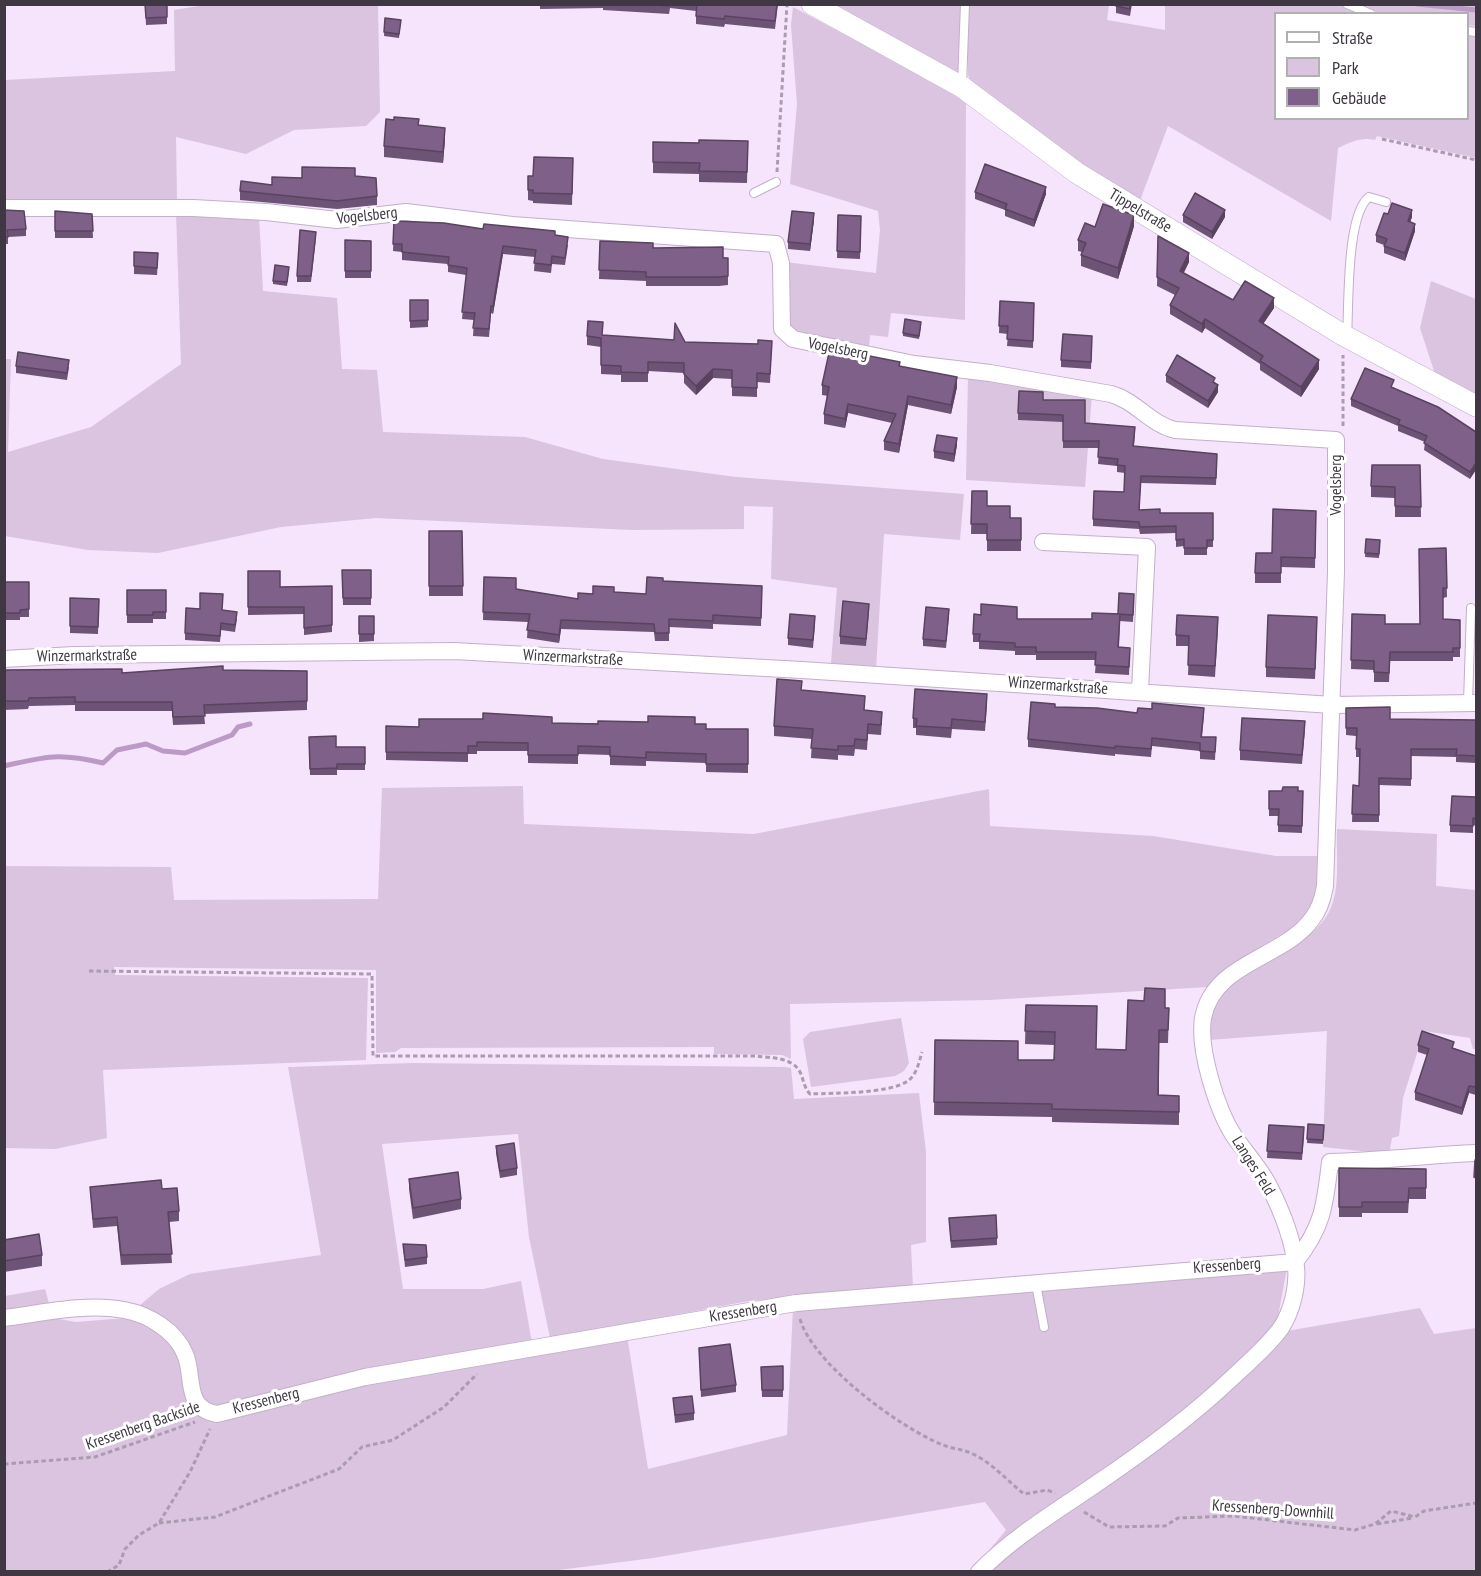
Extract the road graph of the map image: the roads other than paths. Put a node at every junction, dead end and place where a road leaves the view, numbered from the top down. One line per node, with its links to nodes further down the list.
1 (812, 4): 5 (street, Tippelstraße)
2 (965, 4): 5 (lane)
3 (1347, 4): 4 (lane)
4 (1366, 12)
5 (962, 87): 10 (street, Tippelstraße)
6 (776, 182): 7 (lane)
7 (754, 194)
8 (1386, 202): 10 (lane)
9 (4, 208): 17 (street, Vogelsberg)
10 (1345, 336): 11 (street, Tippelstraße)
11 (1476, 406)
12 (1043, 542): 15 (street)
13 (1471, 608): 16 (lane)
14 (4, 658): 15 (street, Winzermarkstraße)
15 (1140, 691): 17 (street, Winzermarkstraße)
16 (1472, 703): 17 (street, Winzermarkstraße)
17 (1332, 705): 19 (street, Langes Feld)
18 (1476, 1153): 19 (street)
19 (1295, 1262): 20 (street, Kressenberg); 23 (street, Langes Feld)
20 (1036, 1284): 21 (street, Kressenberg); 22 (lane)
21 (4, 1318)
22 (1044, 1328)
23 (979, 1572)

